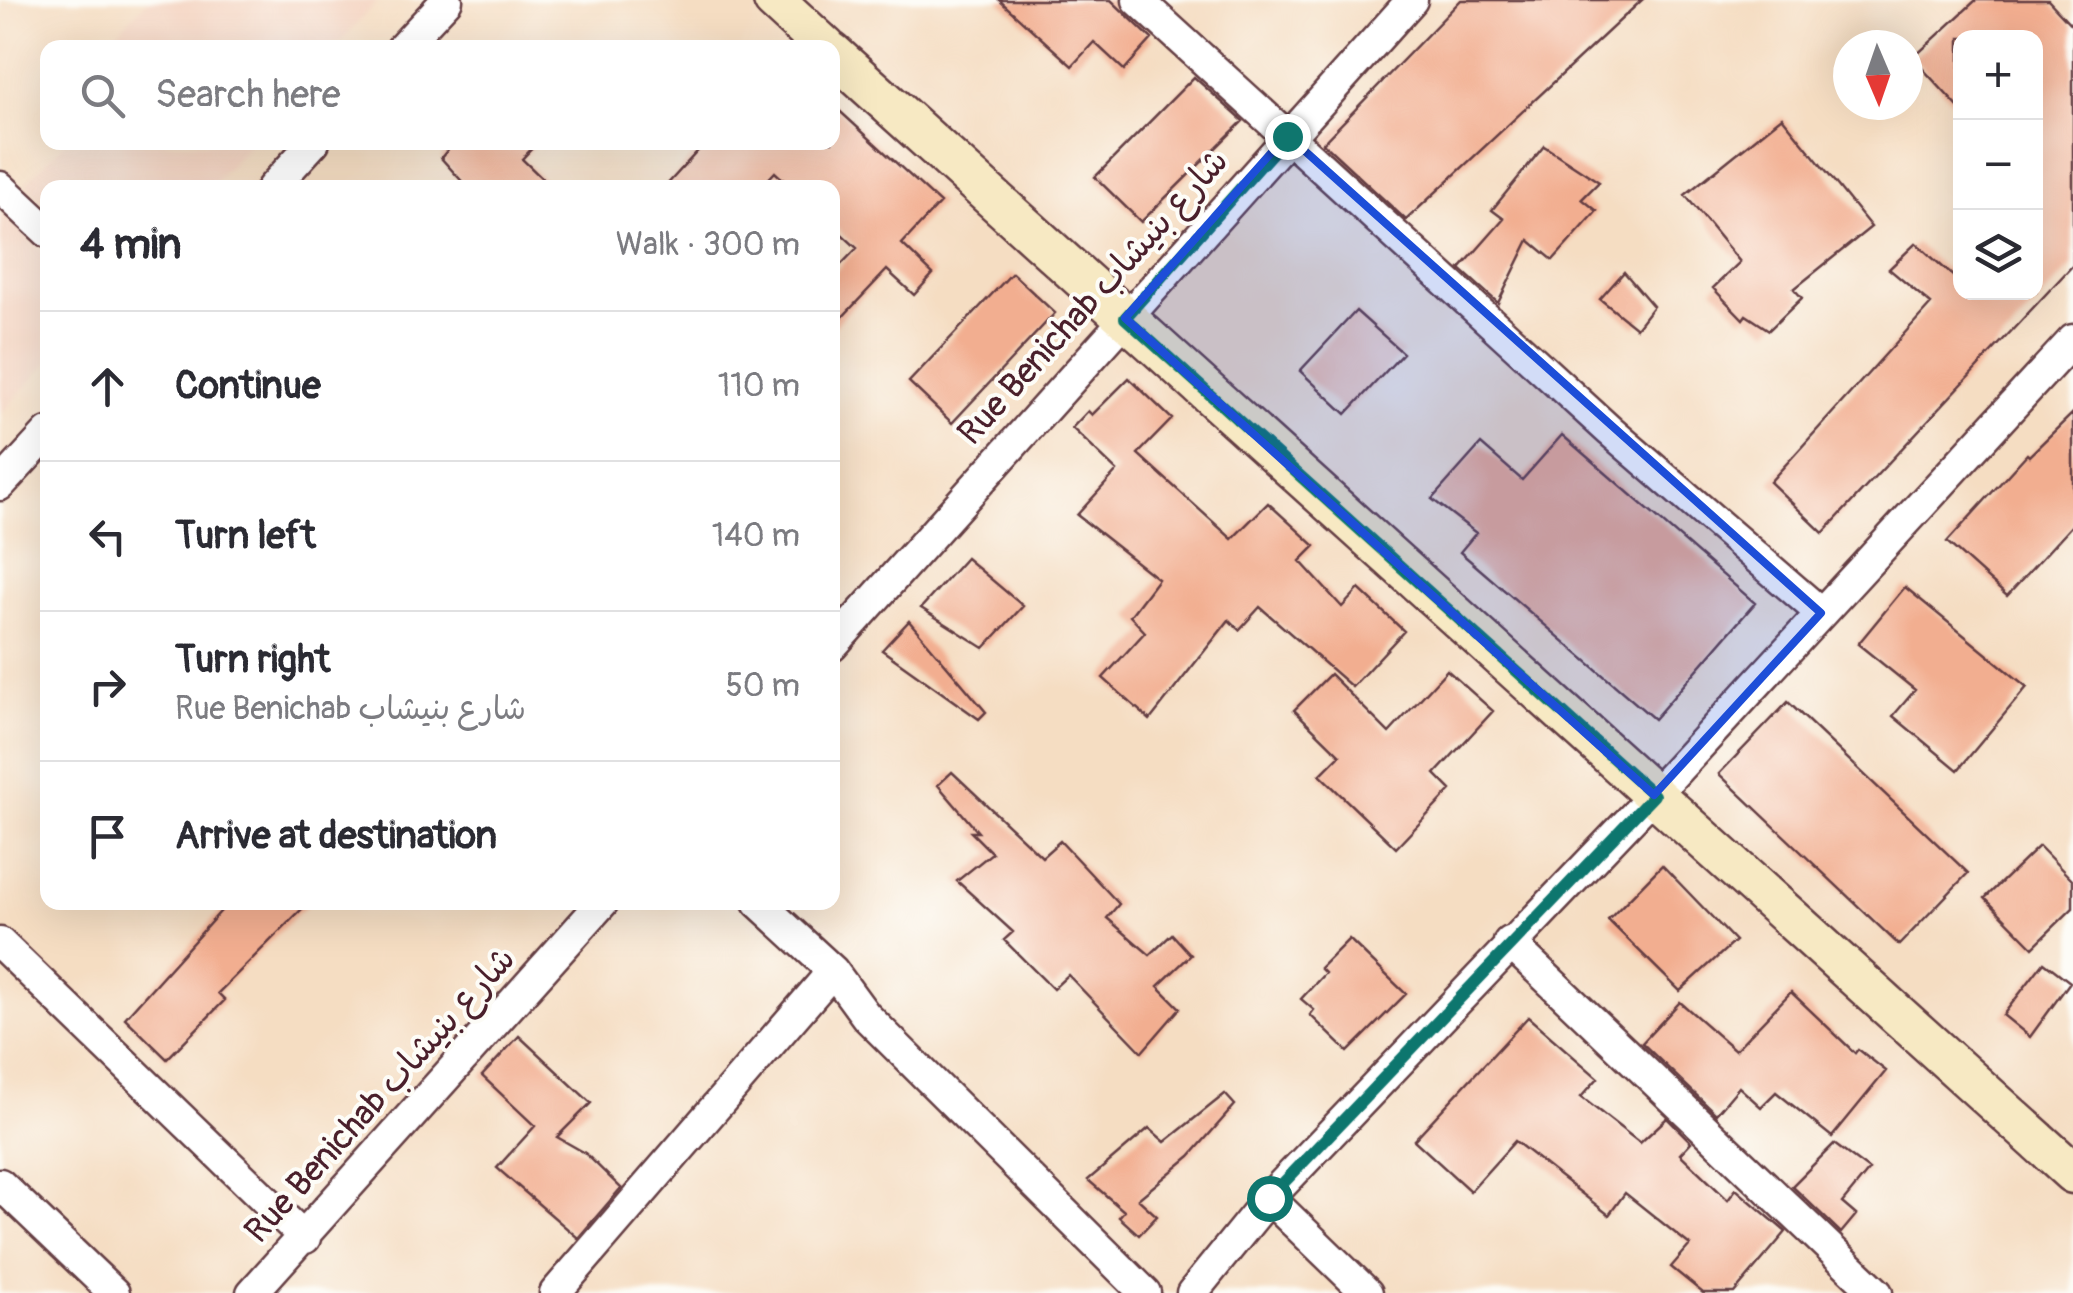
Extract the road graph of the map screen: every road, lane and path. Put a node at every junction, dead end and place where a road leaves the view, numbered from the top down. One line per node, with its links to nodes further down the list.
1 (446, 0): 5 (street)
2 (774, 0): 6 (street)
3 (1138, 0): 8 (street)
4 (1412, 0): 8 (street, Rue Benichab شارع بنيشاب)
5 (409, 40)
6 (817, 40)
7 (840, 60): 13 (street)
8 (1287, 136): 13 (street, Rue Benichab شارع بنيشاب); 17 (street)
9 (307, 150): 10 (street)
10 (279, 180)
11 (0, 186): 12 (street)
12 (40, 224)
13 (1125, 318): 18 (street, Rue Benichab شارع بنيشاب); 19 (street)
14 (2073, 340): 17 (street)
15 (40, 442): 16 (street)
16 (0, 486)
17 (1821, 614): 19 (street)
18 (840, 637)
19 (1654, 795): 22 (street); 25 (street)
20 (597, 910): 28 (street, Rue Benichab شارع بنيشاب)
21 (767, 910): 24 (street)
22 (1509, 942): 27 (street); 35 (street)
23 (0, 944): 28 (street)
24 (833, 971): 31 (street); 32 (street)
25 (2073, 1173)
26 (0, 1184): 29 (street)
27 (1269, 1198): 33 (street); 34 (street)
28 (305, 1238): 30 (street, Rue Benichab شارع بنيشاب)
29 (114, 1293)
30 (252, 1293)
31 (555, 1293)
32 (1145, 1293)
33 (1192, 1293)
34 (1367, 1293)
35 (1877, 1293)

